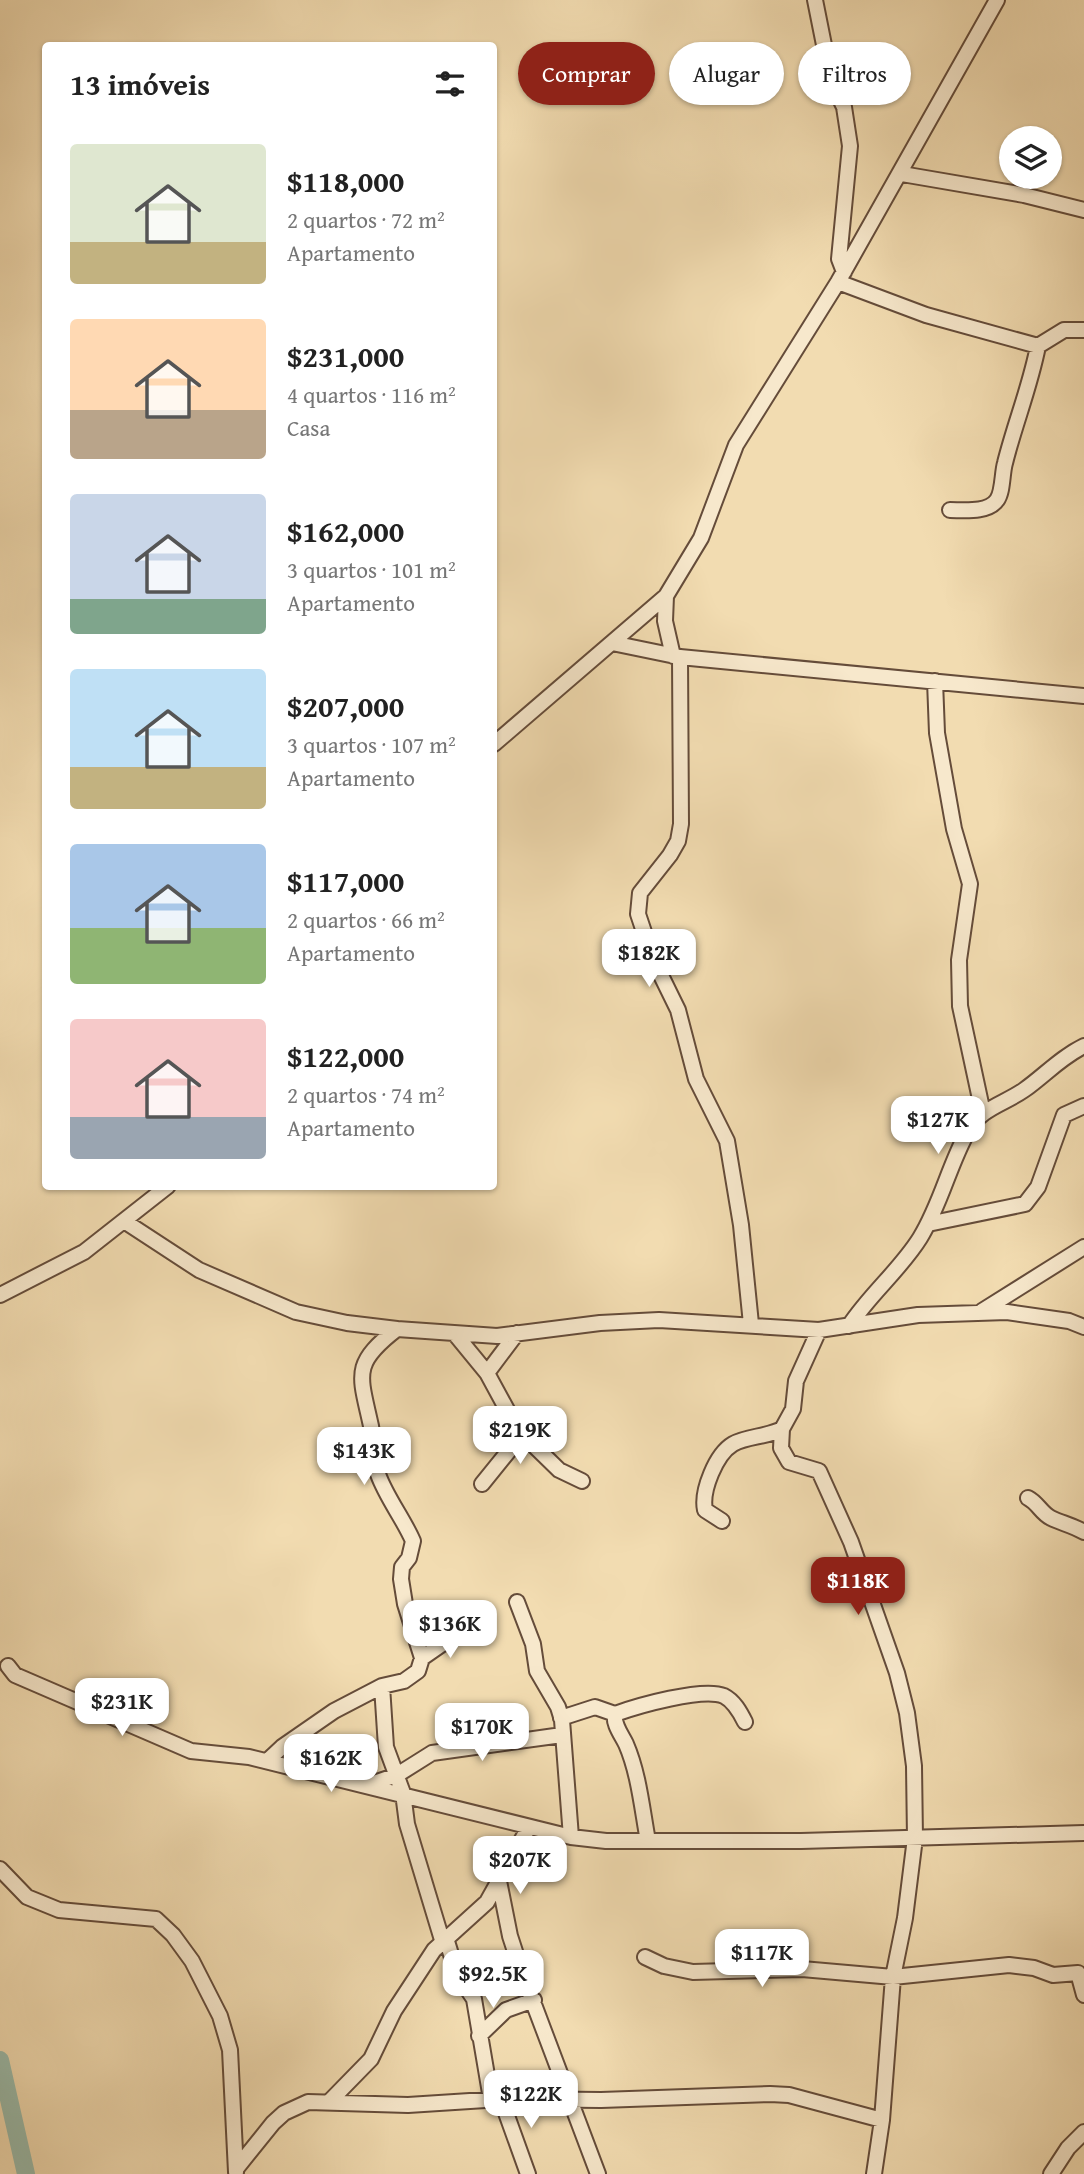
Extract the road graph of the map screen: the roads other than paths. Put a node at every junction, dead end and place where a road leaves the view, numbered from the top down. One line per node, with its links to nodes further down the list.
1 (815, 0): 5 (street)
2 (997, 0): 3 (street)
3 (902, 174): 4 (street); 5 (street)
4 (1084, 210)
5 (841, 277): 7 (street); 9 (street)
6 (1084, 330): 7 (street)
7 (1038, 346): 8 (street)
8 (950, 510)
9 (666, 596): 10 (street); 11 (street)
10 (612, 643): 11 (street); 14 (street)
11 (676, 656): 12 (street); 24 (street)
12 (935, 681): 13 (street); 17 (street)
13 (1084, 696)
14 (497, 741)
15 (1084, 1046): 17 (street)
16 (1084, 1106): 20 (street)
17 (983, 1113): 20 (street)
18 (163, 1190): 19 (street)
19 (124, 1221): 22 (street); 27 (street)
20 (928, 1224): 25 (street)
21 (1084, 1247): 23 (street)
22 (0, 1295)
23 (981, 1312): 25 (street); 26 (street)
24 (751, 1324): 28 (street); 29 (street)
25 (849, 1326): 28 (street)
26 (1084, 1327)
27 (397, 1329): 30 (street); 41 (street)
28 (819, 1330): 32 (street)
29 (517, 1333): 30 (street); 31 (street)
30 (455, 1334): 31 (street)
31 (487, 1373): 33 (street)
32 (782, 1429): 37 (street); 55 (street)
33 (518, 1430): 34 (street); 35 (street)
34 (582, 1481)
35 (482, 1484)
36 (1028, 1498): 38 (street)
37 (722, 1521)
38 (1084, 1532)
39 (517, 1602): 45 (street)
40 (458, 1633): 41 (street)
41 (422, 1658): 43 (street)
42 (8, 1666): 48 (street)
43 (382, 1686): 48 (street); 49 (street)
44 (615, 1714): 45 (street); 46 (street); 56 (street)
45 (561, 1718): 47 (street)
46 (745, 1722)
47 (562, 1735): 49 (street); 54 (street)
48 (267, 1762): 50 (street)
49 (397, 1775): 50 (street); 51 (street)
50 (369, 1785): 51 (street)
51 (402, 1793): 52 (street); 61 (street)
52 (529, 1828): 54 (street); 58 (street)
53 (1084, 1833): 55 (street)
54 (570, 1837): 56 (street)
55 (915, 1838): 56 (street); 63 (street)
56 (648, 1840)
57 (0, 1869): 72 (street)
58 (499, 1881): 59 (street); 60 (street)
59 (473, 1917): 60 (street); 61 (street)
60 (506, 1917): 65 (street)
61 (444, 1939): 66 (street); 69 (street)
62 (645, 1957): 63 (street)
63 (893, 1977): 64 (street); 70 (street)
64 (1084, 1996)
65 (534, 2000): 66 (street); 68 (street)
66 (479, 2036): 67 (street)
67 (496, 2099): 68 (street); 69 (street); 73 (street)
68 (571, 2101): 70 (street); 74 (street)
69 (329, 2102): 72 (street)
70 (882, 2120): 75 (street)
71 (1084, 2132): 76 (street)
72 (236, 2171)
73 (528, 2174)
74 (598, 2174)
75 (875, 2174)
76 (1051, 2174)

